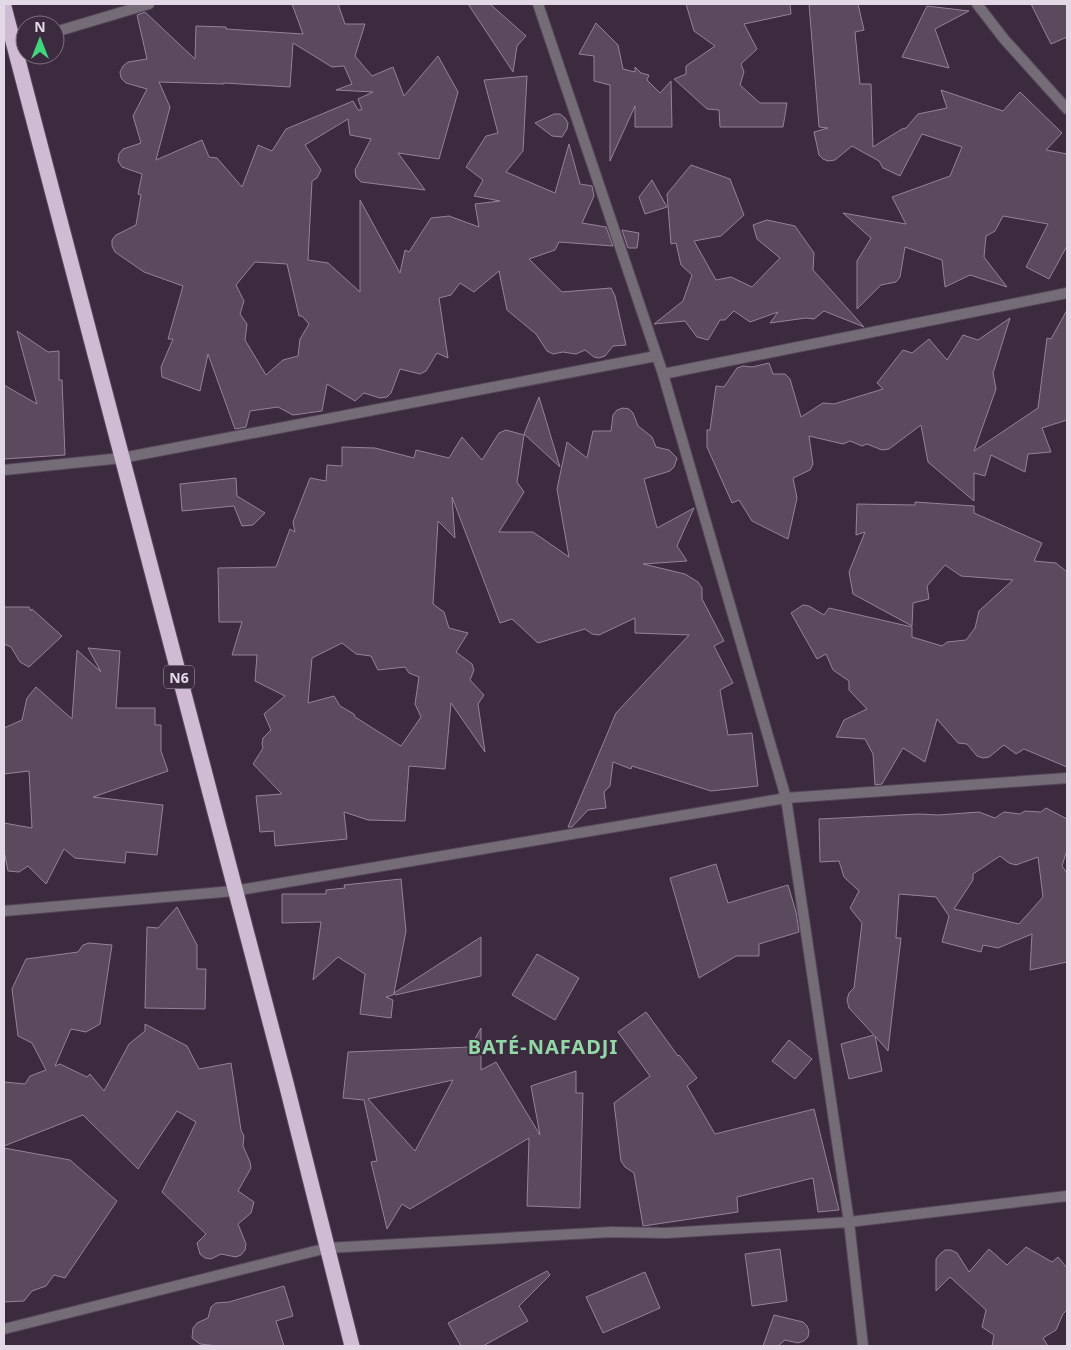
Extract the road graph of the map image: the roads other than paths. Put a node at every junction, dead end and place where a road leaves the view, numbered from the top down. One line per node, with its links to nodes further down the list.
1 (149, 4): 5 (street)
2 (538, 4): 10 (street)
3 (977, 4): 8 (street)
4 (4, 7): 6 (highway, N6)
5 (65, 29)
6 (15, 33)
7 (24, 65): 12 (highway, N6)
8 (1067, 109)
9 (1067, 293): 11 (street)
10 (656, 356): 11 (street); 12 (street)
11 (663, 374): 15 (street)
12 (122, 458): 13 (street); 16 (highway, N6)
13 (4, 470)
14 (1067, 778): 15 (street)
15 (786, 798): 16 (street); 19 (street)
16 (234, 891): 17 (street); 20 (highway, N6)
17 (4, 911)
18 (1067, 1196): 19 (street)
19 (849, 1222): 20 (street); 23 (street)
20 (327, 1248): 21 (street); 22 (highway, N6)
21 (4, 1330)
22 (352, 1346)
23 (863, 1346)

